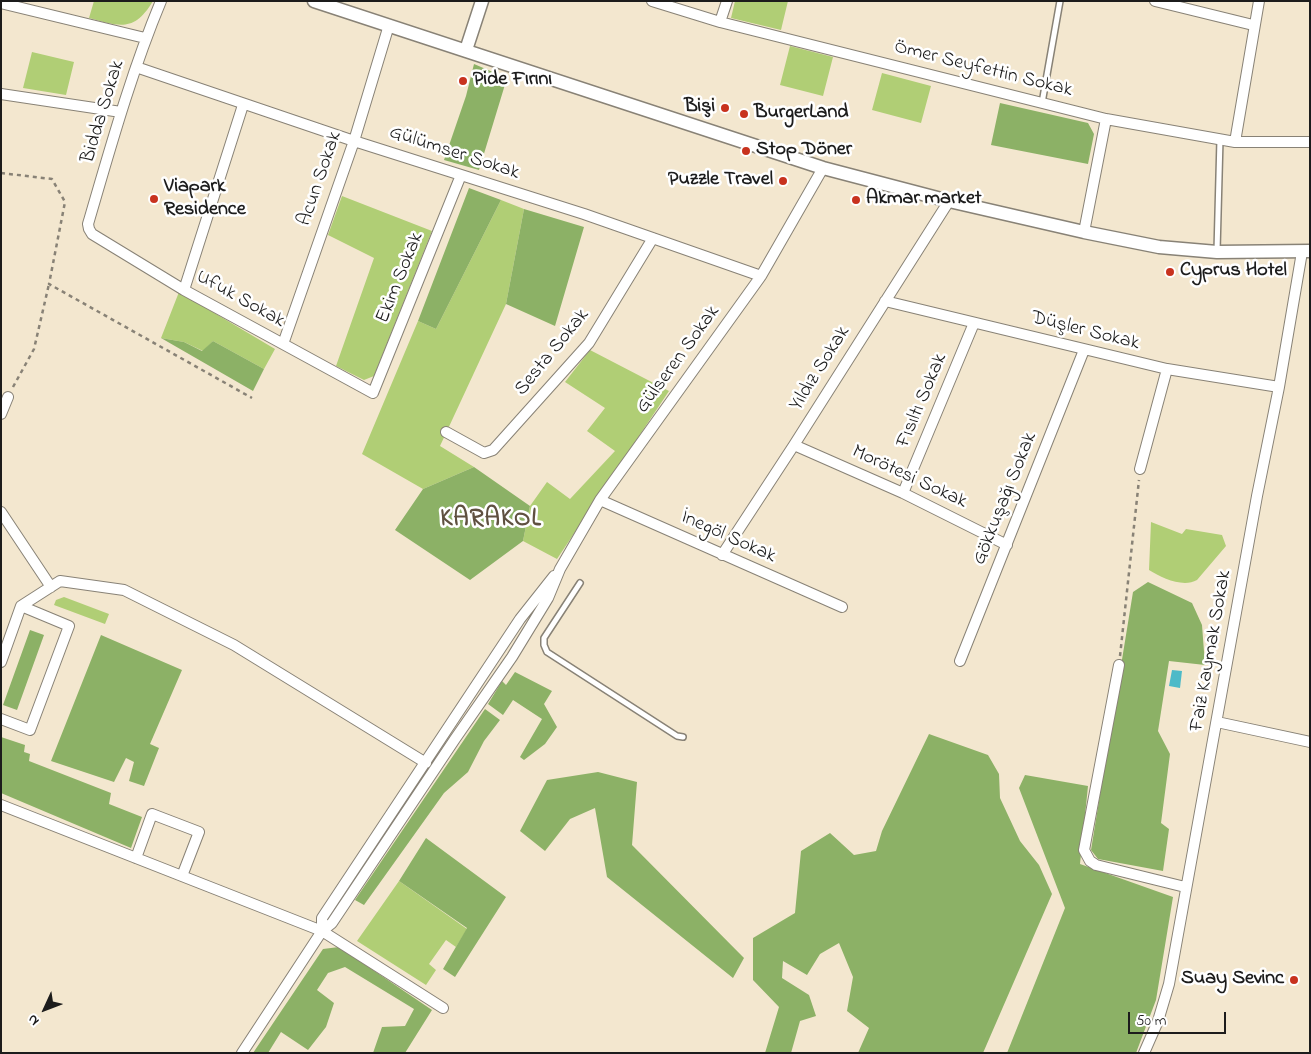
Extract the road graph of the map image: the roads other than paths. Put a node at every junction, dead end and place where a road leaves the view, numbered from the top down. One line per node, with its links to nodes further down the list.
1 (161, 1): 13 (street, Bidda Sokak)
2 (314, 1): 11 (street)
3 (482, 1): 14 (street)
4 (652, 1): 10 (street, Ömer Seyfettin Sokak)
5 (727, 1): 10 (street)
6 (1060, 1): 17 (lane)
7 (1155, 1): 12 (street)
8 (1258, 1): 12 (street)
9 (1, 3): 13 (street)
10 (720, 22): 17 (street, Ömer Seyfettin Sokak)
11 (390, 25): 14 (street); 22 (street, Acun Sokak)
12 (1254, 25): 23 (street)
13 (146, 38): 15 (street, Bidda Sokak)
14 (466, 50): 25 (street)
15 (136, 67): 18 (street, Gülümser Sokak); 19 (street, Bidda Sokak)
16 (1, 94): 19 (street)
17 (1042, 103): 20 (street, Ömer Seyfettin Sokak)
18 (243, 105): 22 (street, Gülümser Sokak); 34 (street)
19 (121, 112): 29 (street, Bidda Sokak)
20 (1106, 119): 21 (street, Ömer Seyfettin Sokak); 28 (street)
21 (1220, 140): 23 (street, Ömer Seyfettin Sokak); 31 (lane)
22 (354, 141): 26 (street, Gülümser Sokak); 37 (street, Acun Sokak)
23 (1235, 142): 24 (street, Ömer Seyfettin Sokak)
24 (1310, 142)
25 (823, 168): 27 (street); 33 (street, Gülseren Sokak)
26 (461, 175): 30 (street, Gülümser Sokak); 41 (street, Ekim Sokak)
27 (949, 201): 28 (street); 35 (street, Yıldız Sokak)
28 (1084, 232): 31 (street)
29 (92, 234): 34 (street, Ufuk Sokak)
30 (653, 238): 33 (street, Gülümser Sokak); 44 (street, Sesta Sokak)
31 (1218, 252): 32 (street)
32 (1306, 252): 40 (street, Faiz Kaymak Sokak)
33 (761, 276): 48 (street, Gülseren Sokak)
34 (184, 290): 37 (street, Ufuk Sokak)
35 (885, 301): 36 (street, Düşler Sokak); 45 (street, Yıldız Sokak)
36 (974, 323): 38 (street, Düşler Sokak); 47 (street, Fısıltı Sokak)
37 (283, 344): 41 (street, Ufuk Sokak)
38 (1084, 350): 39 (street, Düşler Sokak); 50 (street, Gökkuşağı Sokak)
39 (1167, 369): 40 (street, Düşler Sokak); 46 (street)
40 (1280, 387): 61 (street, Faiz Kaymak Sokak)
41 (373, 393)
42 (8, 397): 43 (street)
43 (1, 414)
44 (446, 432)
45 (794, 444): 47 (street, Morötesi Sokak); 51 (street, Yıldız Sokak)
46 (1140, 469)
47 (903, 493): 50 (street, Morötesi Sokak)
48 (600, 500): 51 (street, İnegöl Sokak); 52 (street, Gülseren Sokak)
49 (1, 512): 54 (street)
50 (1007, 545): 57 (street, Gökkuşağı Sokak)
51 (722, 555): 56 (street, İnegöl Sokak)
52 (560, 569): 64 (street); 69 (street)
53 (580, 583): 62 (lane)
54 (51, 587): 55 (street); 64 (street)
55 (20, 606): 58 (street); 60 (street)
56 (842, 607)
57 (960, 661)
58 (1, 662)
59 (1120, 666): 68 (street)
60 (1, 720)
61 (1217, 722): 63 (street); 68 (street, Faiz Kaymak Sokak)
62 (682, 737)
63 (1310, 742)
64 (426, 763): 69 (street)
65 (1, 805): 66 (street)
66 (136, 858): 67 (street); 67 (street)
67 (182, 876): 69 (street)
68 (1185, 887): 72 (street, Faiz Kaymak Sokak)
69 (322, 932): 70 (street); 71 (street)
70 (444, 1008)
71 (242, 1053)
72 (1144, 1053)

